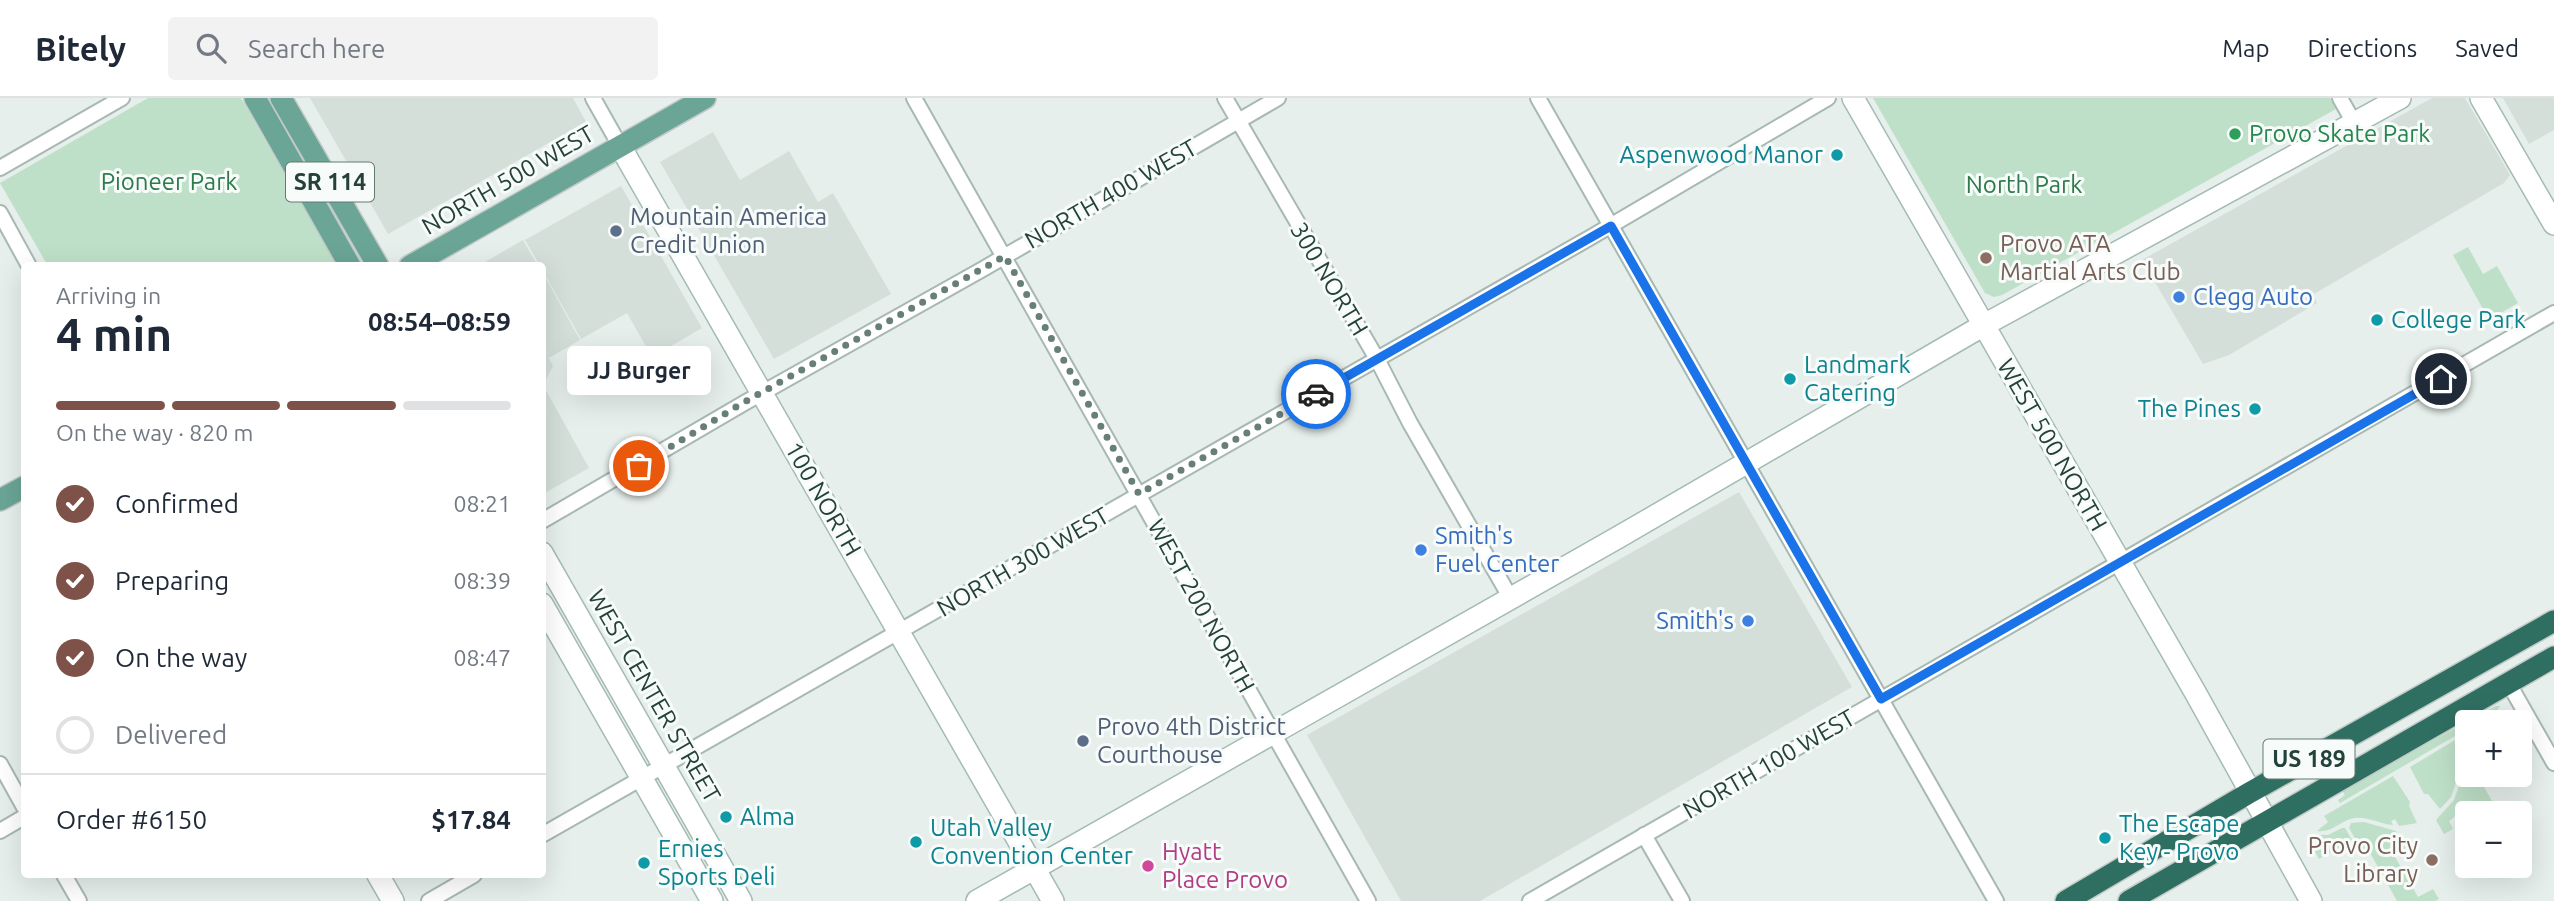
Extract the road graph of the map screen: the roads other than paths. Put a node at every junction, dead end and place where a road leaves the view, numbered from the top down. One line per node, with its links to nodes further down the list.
1 (122, 98): 18 (street)
2 (255, 98): 24 (main road, SR 114)
3 (281, 98): 25 (main road, SR 114)
4 (593, 98): 17 (street, 100 NORTH)
5 (705, 98): 17 (main road, NORTH 500 WEST)
6 (914, 98): 22 (street, WEST 200 NORTH)
7 (1225, 98): 15 (street, 300 NORTH)
8 (1278, 98): 15 (street, NORTH 400 WEST)
9 (1538, 98): 21 (street)
10 (1828, 98): 21 (street, NORTH 300 WEST)
11 (1853, 98): 28 (main road, WEST 500 NORTH)
12 (2340, 98): 16 (street)
13 (2400, 98): 16 (main road)
14 (2481, 98): 20 (main road)
15 (1237, 120): 22 (street, NORTH 400 WEST); 29 (street, 300 NORTH)
16 (2354, 123): 28 (main road)
17 (620, 146): 26 (main road, NORTH 500 WEST); 30 (main road, 100 NORTH)
18 (0, 168)
19 (0, 213): 23 (street)
20 (2554, 224)
21 (1611, 226): 29 (street, NORTH 300 WEST); 31 (street)
22 (1005, 256): 30 (street, NORTH 400 WEST); 33 (street, WEST 200 NORTH)
23 (27, 262)
24 (348, 262)
25 (376, 262)
26 (417, 262)
27 (2554, 313): 37 (street, NORTH 100 WEST)
28 (1984, 325): 31 (main road); 37 (main road, WEST 500 NORTH)
29 (1377, 359): 33 (street, NORTH 300 WEST); 38 (street, 300 NORTH)
30 (762, 392): 35 (street, NORTH 400 WEST); 41 (main road, 100 NORTH)
31 (1746, 464): 38 (main road); 44 (street)
32 (21, 488): 34 (main road)
33 (1139, 494): 41 (street, NORTH 300 WEST); 45 (street, WEST 200 NORTH)
34 (0, 500)
35 (546, 519)
36 (546, 561): 48 (main road, WEST CENTER STREET)
37 (2120, 563): 44 (street, NORTH 100 WEST); 49 (main road, WEST 500 NORTH)
38 (1510, 597): 45 (main road)
39 (546, 610): 48 (main road, WEST CENTER STREET)
40 (2554, 621): 49 (highway, US 189)
41 (899, 633): 48 (street, NORTH 300 WEST); 56 (main road, 100 NORTH)
42 (2554, 657): 43 (highway, US 189)
43 (2509, 684): 46 (street); 52 (highway, US 189)
44 (1881, 699): 55 (street, NORTH 100 WEST); 70 (street)
45 (1272, 733): 56 (main road); 67 (street, WEST 200 NORTH)
46 (2554, 762)
47 (0, 764): 50 (street)
48 (653, 772): 54 (street, NORTH 300 WEST); 63 (main road, WEST CENTER STREET); 64 (main road, WEST CENTER STREET)
49 (2249, 793): 52 (main road, WEST 500 NORTH); 71 (highway, US 189)
50 (21, 802)
51 (21, 819): 53 (street)
52 (2266, 823): 72 (highway, US 189); 73 (main road, WEST 500 NORTH)
53 (0, 831)
54 (546, 833)
55 (1644, 835): 68 (street, NORTH 100 WEST); 69 (street)
56 (1034, 868): 65 (main road); 66 (main road, 100 NORTH)
57 (66, 878): 60 (street)
58 (380, 878): 61 (main road)
59 (469, 878): 62 (street)
60 (79, 901)
61 (393, 901)
62 (429, 901)
63 (712, 901)
64 (741, 901)
65 (976, 901)
66 (1053, 901)
67 (1368, 901)
68 (1530, 901)
69 (1682, 901)
70 (1996, 901)
71 (2066, 901)
72 (2129, 901)
73 (2311, 901)

